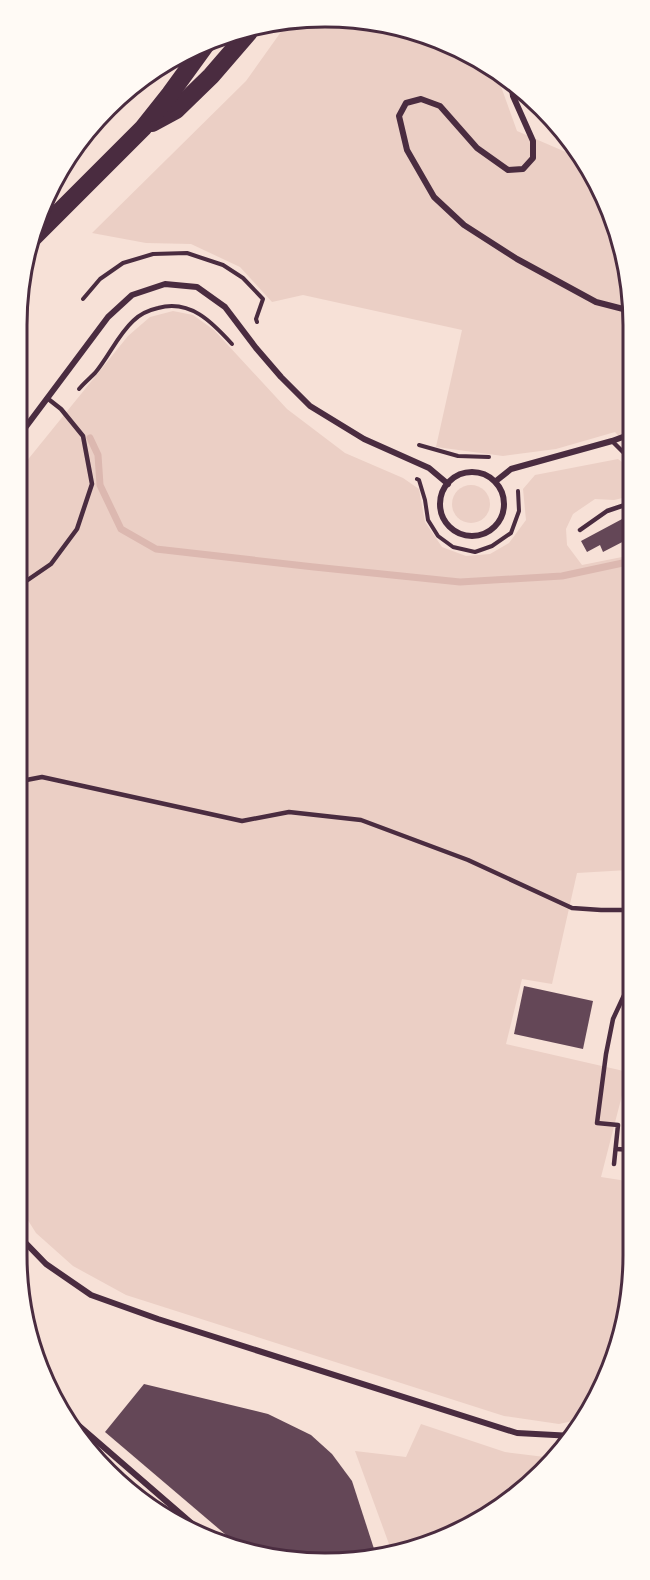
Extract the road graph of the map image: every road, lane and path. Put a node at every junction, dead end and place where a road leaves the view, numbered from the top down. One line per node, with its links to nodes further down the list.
1 (243, 38): 4 (highway)
2 (198, 56): 4 (highway)
3 (513, 94): 7 (street)
4 (143, 128): 5 (highway)
5 (44, 227)
6 (83, 299): 8 (path)
7 (622, 309)
8 (261, 328)
9 (47, 398): 10 (street); 17 (street); 20 (lane)
10 (27, 425)
11 (623, 437): 12 (street)
12 (612, 441): 14 (lane); 16 (street)
13 (409, 442): 15 (path)
14 (623, 452)
15 (489, 458)
16 (496, 481): 17 (street); 17 (street)
17 (448, 484)
18 (623, 506): 19 (lane)
19 (580, 530)
20 (27, 580)
21 (27, 780): 22 (lane)
22 (623, 910)
23 (623, 997): 24 (lane)
24 (616, 1149): 25 (lane); 26 (lane)
25 (623, 1149)
26 (614, 1164)
27 (27, 1244): 29 (street)
28 (85, 1431): 30 (street)
29 (561, 1435)
30 (186, 1518)

